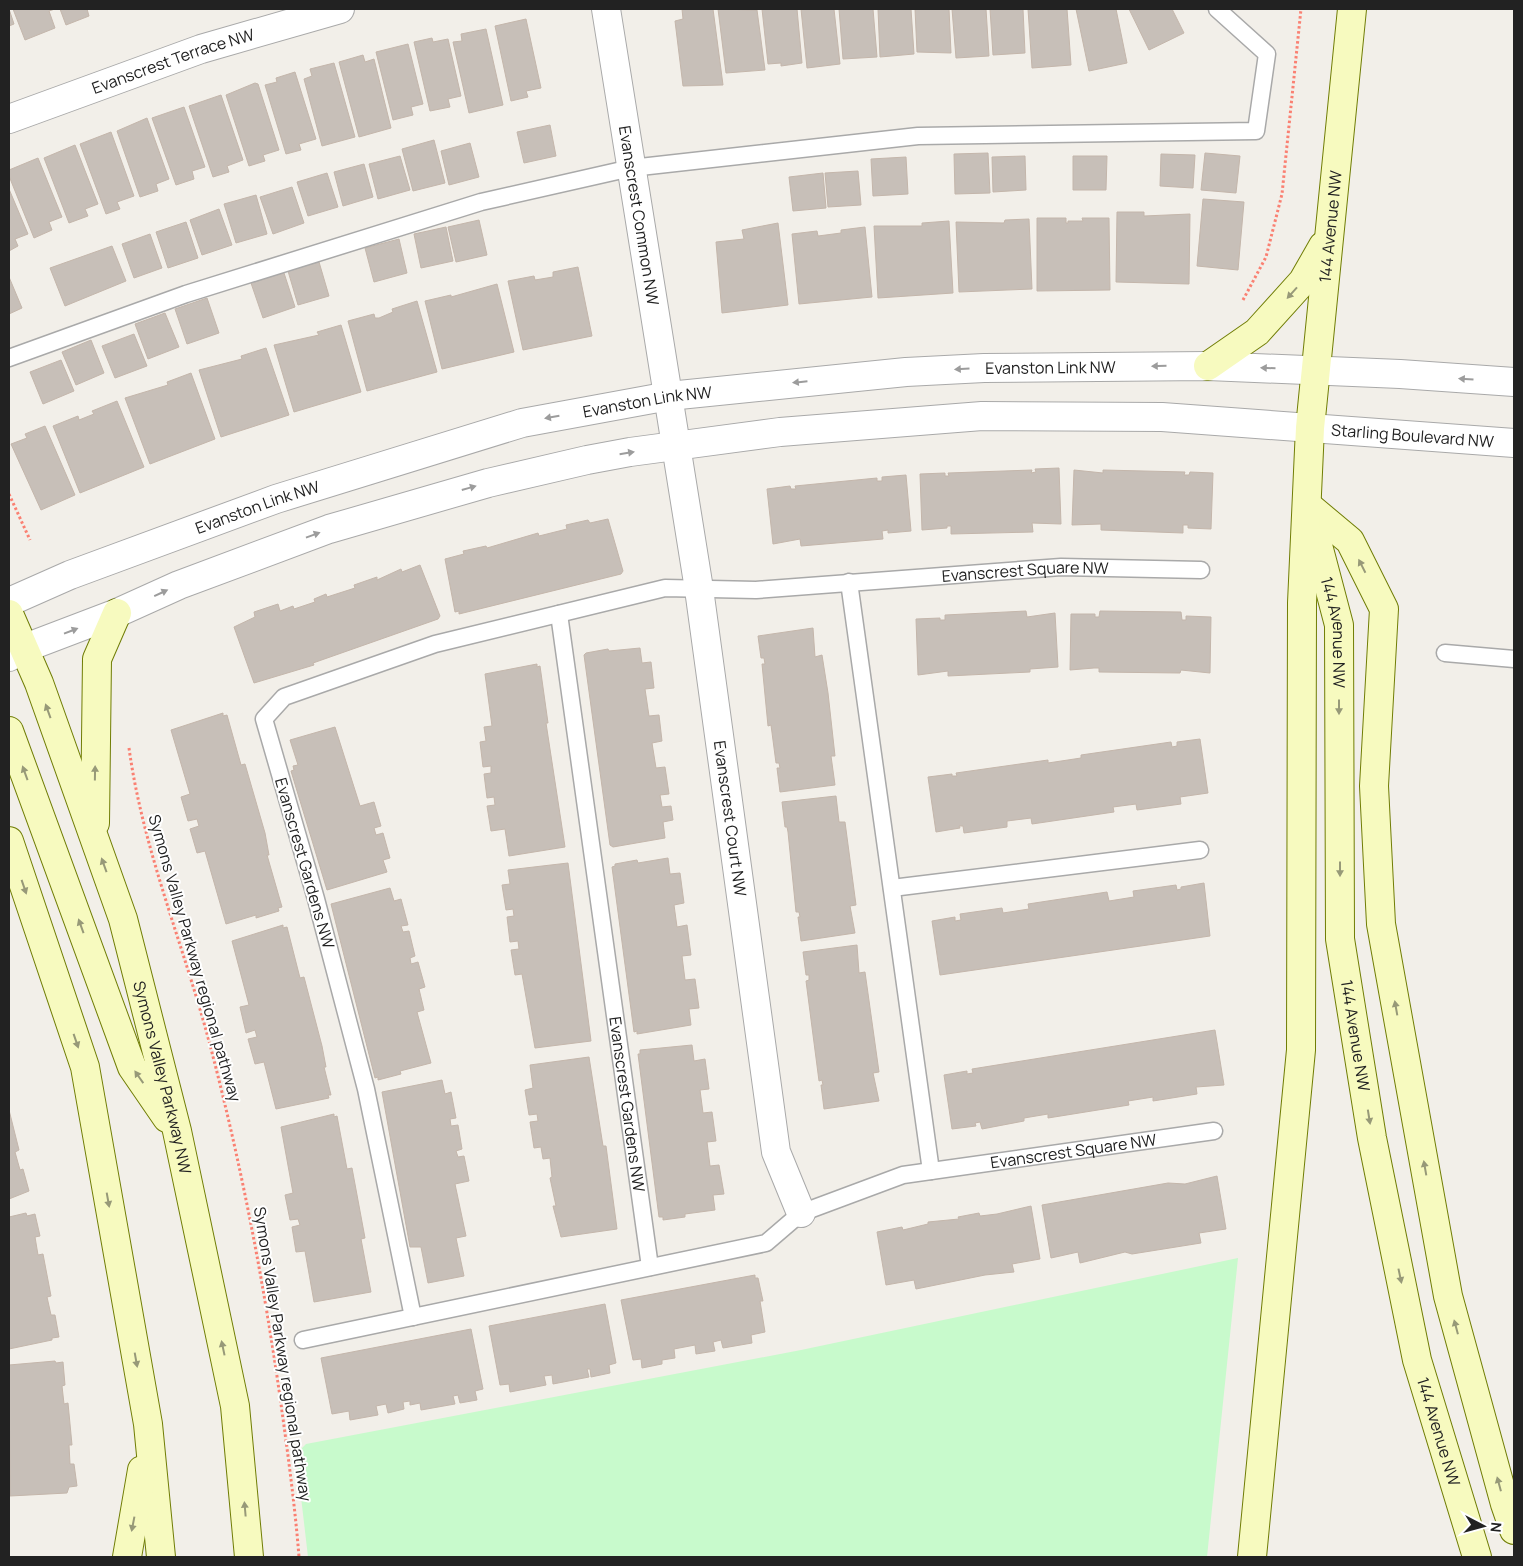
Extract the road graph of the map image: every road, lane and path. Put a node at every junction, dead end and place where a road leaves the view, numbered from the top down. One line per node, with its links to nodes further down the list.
1 (340, 9): 6 (street, Evanscrest Terrace NW)
2 (606, 9): 7 (street, Evanscrest Common NW)
3 (1217, 9): 7 (lane)
4 (1301, 9): 9 (path)
5 (1352, 9): 8 (main road, 144 Avenue NW)
6 (9, 119)
7 (631, 168): 10 (lane); 14 (street, Evanscrest Common NW)
8 (1328, 238): 11 (main road, one-way to 11); 12 (main road, 144 Avenue NW)
9 (1242, 301)
10 (9, 358)
11 (1208, 366): 12 (street, Evanston Link NW, one-way to 11); 14 (street, Evanston Link NW, one-way to 14)
12 (1316, 370): 13 (street, one-way to 12); 15 (main road, 144 Avenue NW)
13 (1514, 382)
14 (673, 421): 15 (street, Evanston Link NW); 22 (street, Evanscrest Court NW); 23 (street, Evanston Link NW, one-way to 23); 24 (street, Evanston Link NW, one-way to 14)
15 (1310, 428): 16 (street, Starling Boulevard NW); 18 (main road, 144 Avenue NW)
16 (1514, 443)
17 (9, 494): 19 (path)
18 (1308, 505): 44 (main road, one-way to 18); 49 (main road, 144 Avenue NW); 50 (main road, 144 Avenue NW, one-way to 50)
19 (30, 540)
20 (1201, 570): 21 (lane, Evanscrest Square NW)
21 (849, 582): 22 (lane, Evanscrest Square NW); 35 (lane)
22 (699, 589): 26 (lane, Evanscrest Gardens NW); 39 (street, Evanscrest Court NW)
23 (9, 602)
24 (117, 613): 27 (street, Evanston Link NW, one-way to 24); 33 (main road, one-way to 24)
25 (9, 614): 27 (main road, Symons Valley Parkway NW)
26 (559, 614): 40 (lane, Evanscrest Gardens NW); 41 (lane, Evanscrest Gardens NW)
27 (14, 650): 33 (main road, Symons Valley Parkway NW, one-way to 27)
28 (1445, 653): 29 (lane)
29 (1514, 659)
30 (9, 731): 37 (main road, one-way to 30)
31 (128, 747): 48 (path, Symons Valley Parkway regional pathway)
32 (9, 840): 43 (main road, one-way to 43)
33 (94, 840): 37 (main road, Symons Valley Parkway NW, one-way to 33)
34 (1200, 850): 35 (lane)
35 (892, 888): 38 (lane)
36 (1214, 1130): 38 (lane, Evanscrest Square NW)
37 (177, 1131): 47 (main road, Symons Valley Parkway NW, one-way to 37)
38 (931, 1171): 39 (lane, Evanscrest Square NW)
39 (801, 1213): 40 (lane)
40 (650, 1267): 41 (lane)
41 (413, 1317): 42 (lane)
42 (303, 1340)
43 (148, 1424): 45 (main road, one-way to 45); 46 (main road)
44 (1514, 1530)
45 (127, 1557)
46 (161, 1557)
47 (249, 1557)
48 (299, 1557)
49 (1252, 1557)
50 (1476, 1557)

